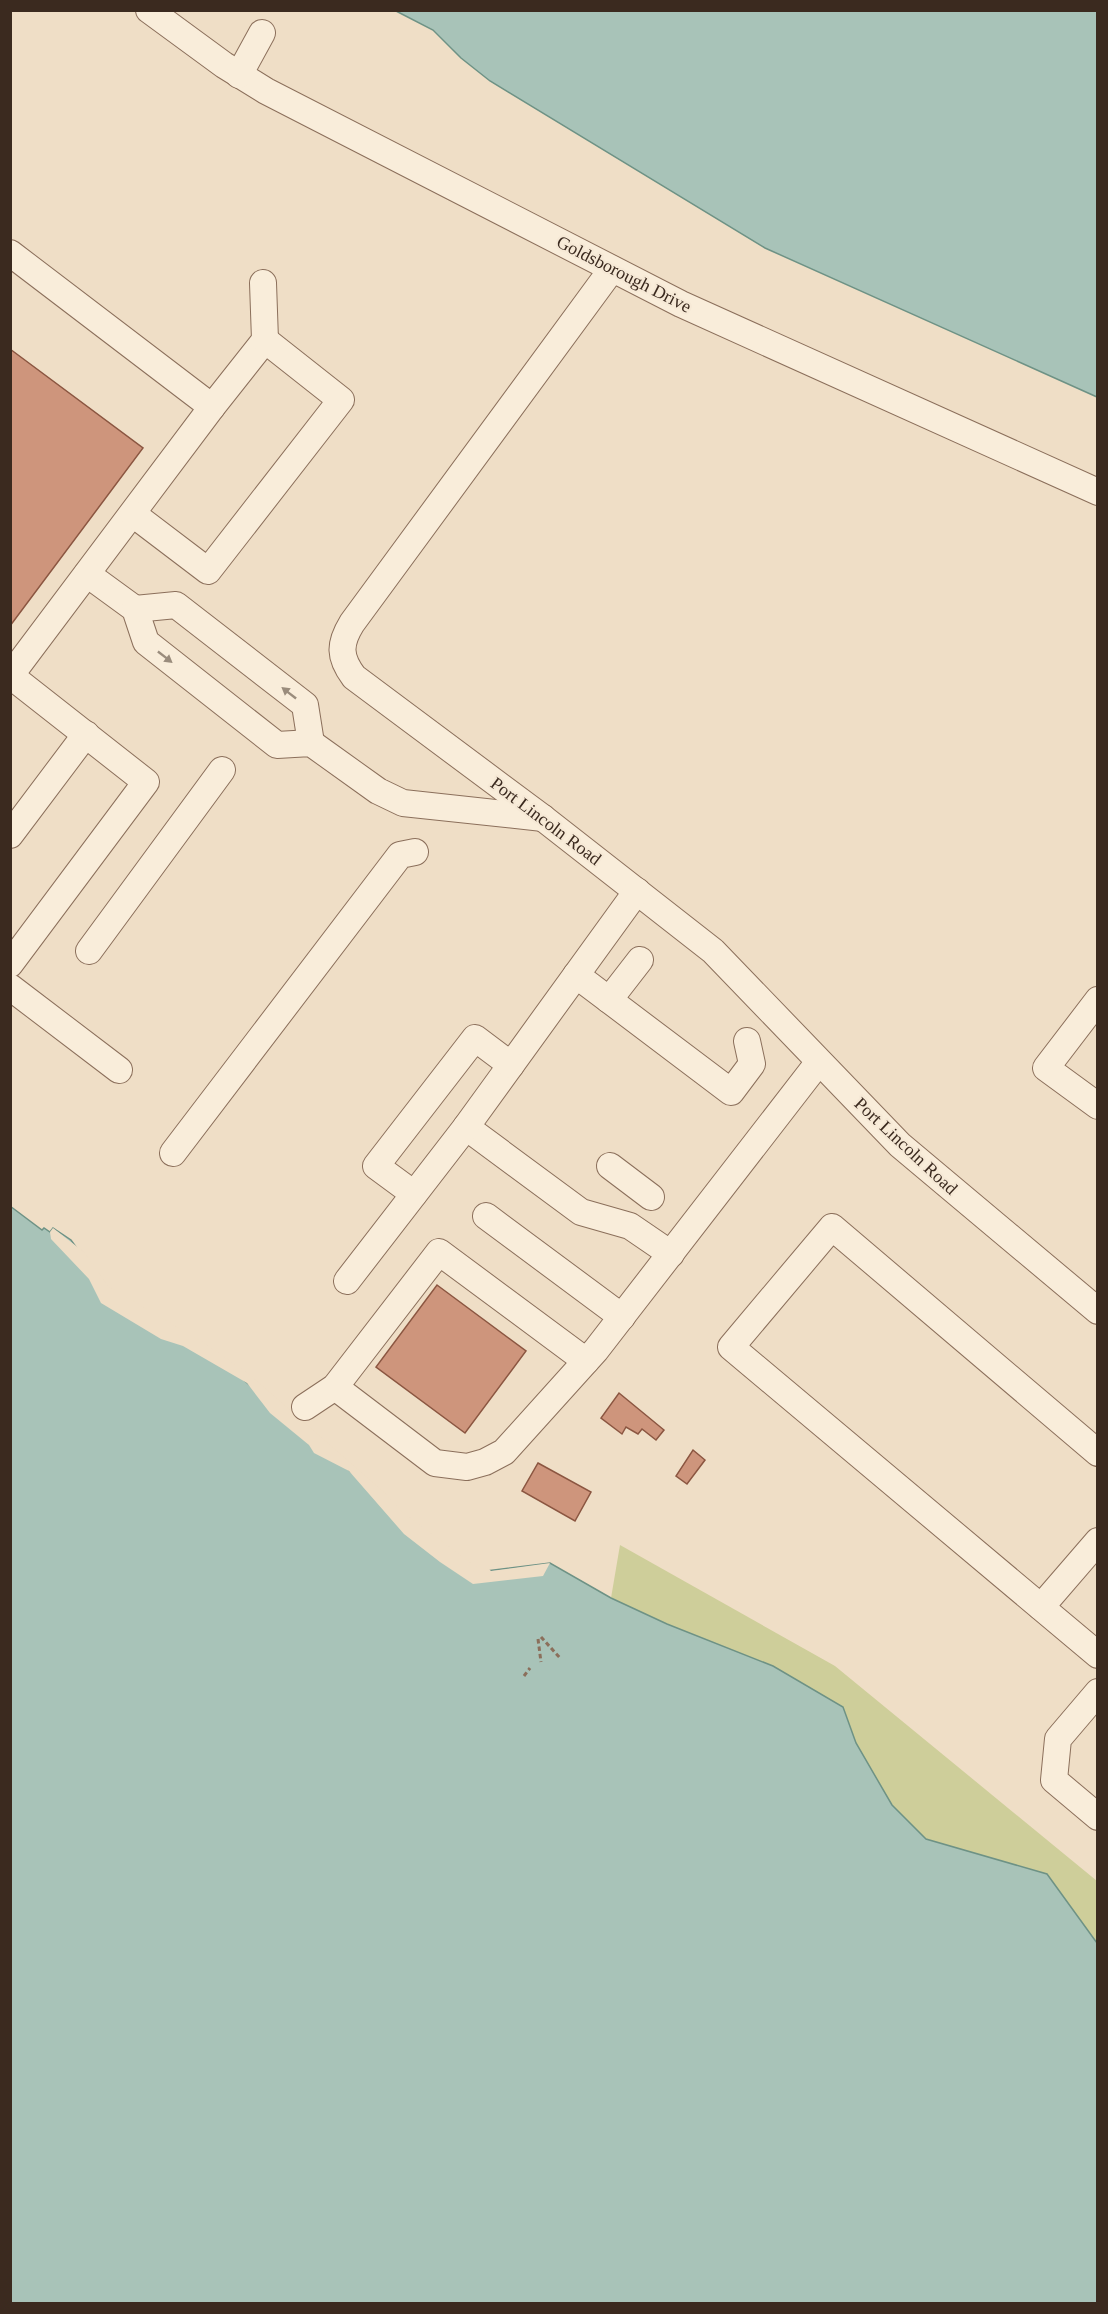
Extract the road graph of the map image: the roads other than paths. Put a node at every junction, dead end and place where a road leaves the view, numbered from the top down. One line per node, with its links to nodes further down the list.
1 (158, 17): 3 (street, Goldsborough Drive)
2 (262, 33): 3 (street)
3 (239, 75): 5 (street, Goldsborough Drive)
4 (10, 253): 8 (street)
5 (612, 269): 9 (street, Goldsborough Drive); 17 (street, Port Lincoln Road)
6 (263, 283): 7 (street)
7 (265, 340): 8 (street); 10 (street)
8 (213, 408): 10 (street)
9 (1098, 492)
10 (133, 514): 11 (street)
11 (87, 574): 12 (street); 13 (street)
12 (135, 609): 15 (street, one-way to 15); 15 (street, one-way to 12)
13 (11, 676): 14 (street)
14 (86, 734): 18 (street); 23 (street)
15 (311, 743): 17 (street)
16 (222, 770): 21 (street)
17 (543, 818): 20 (street, Port Lincoln Road)
18 (10, 834)
19 (415, 852): 34 (street)
20 (637, 891): 24 (street); 29 (street, Port Lincoln Road)
21 (89, 951)
22 (640, 960): 26 (street)
23 (10, 964)
24 (576, 975): 26 (street); 30 (street)
25 (10, 987): 31 (street)
26 (609, 1000): 28 (street)
27 (1098, 1000): 32 (street)
28 (747, 1041)
29 (818, 1063): 39 (street); 41 (street, Port Lincoln Road)
30 (511, 1065): 33 (street); 36 (street)
31 (119, 1070)
32 (1098, 1106)
33 (466, 1127): 36 (street); 39 (street)
34 (172, 1153)
35 (610, 1166): 37 (street)
36 (414, 1194): 40 (street)
37 (651, 1197)
38 (486, 1216): 42 (street)
39 (671, 1254): 42 (street)
40 (347, 1281)
41 (1098, 1311)
42 (621, 1317): 43 (street)
43 (591, 1356): 44 (street); 44 (street)
44 (335, 1387): 45 (street)
45 (305, 1407)
46 (1098, 1453): 48 (street)
47 (1098, 1541): 48 (street)
48 (1041, 1607): 49 (street)
49 (1098, 1654)
50 (1098, 1692): 51 (street)
51 (1098, 1817)

